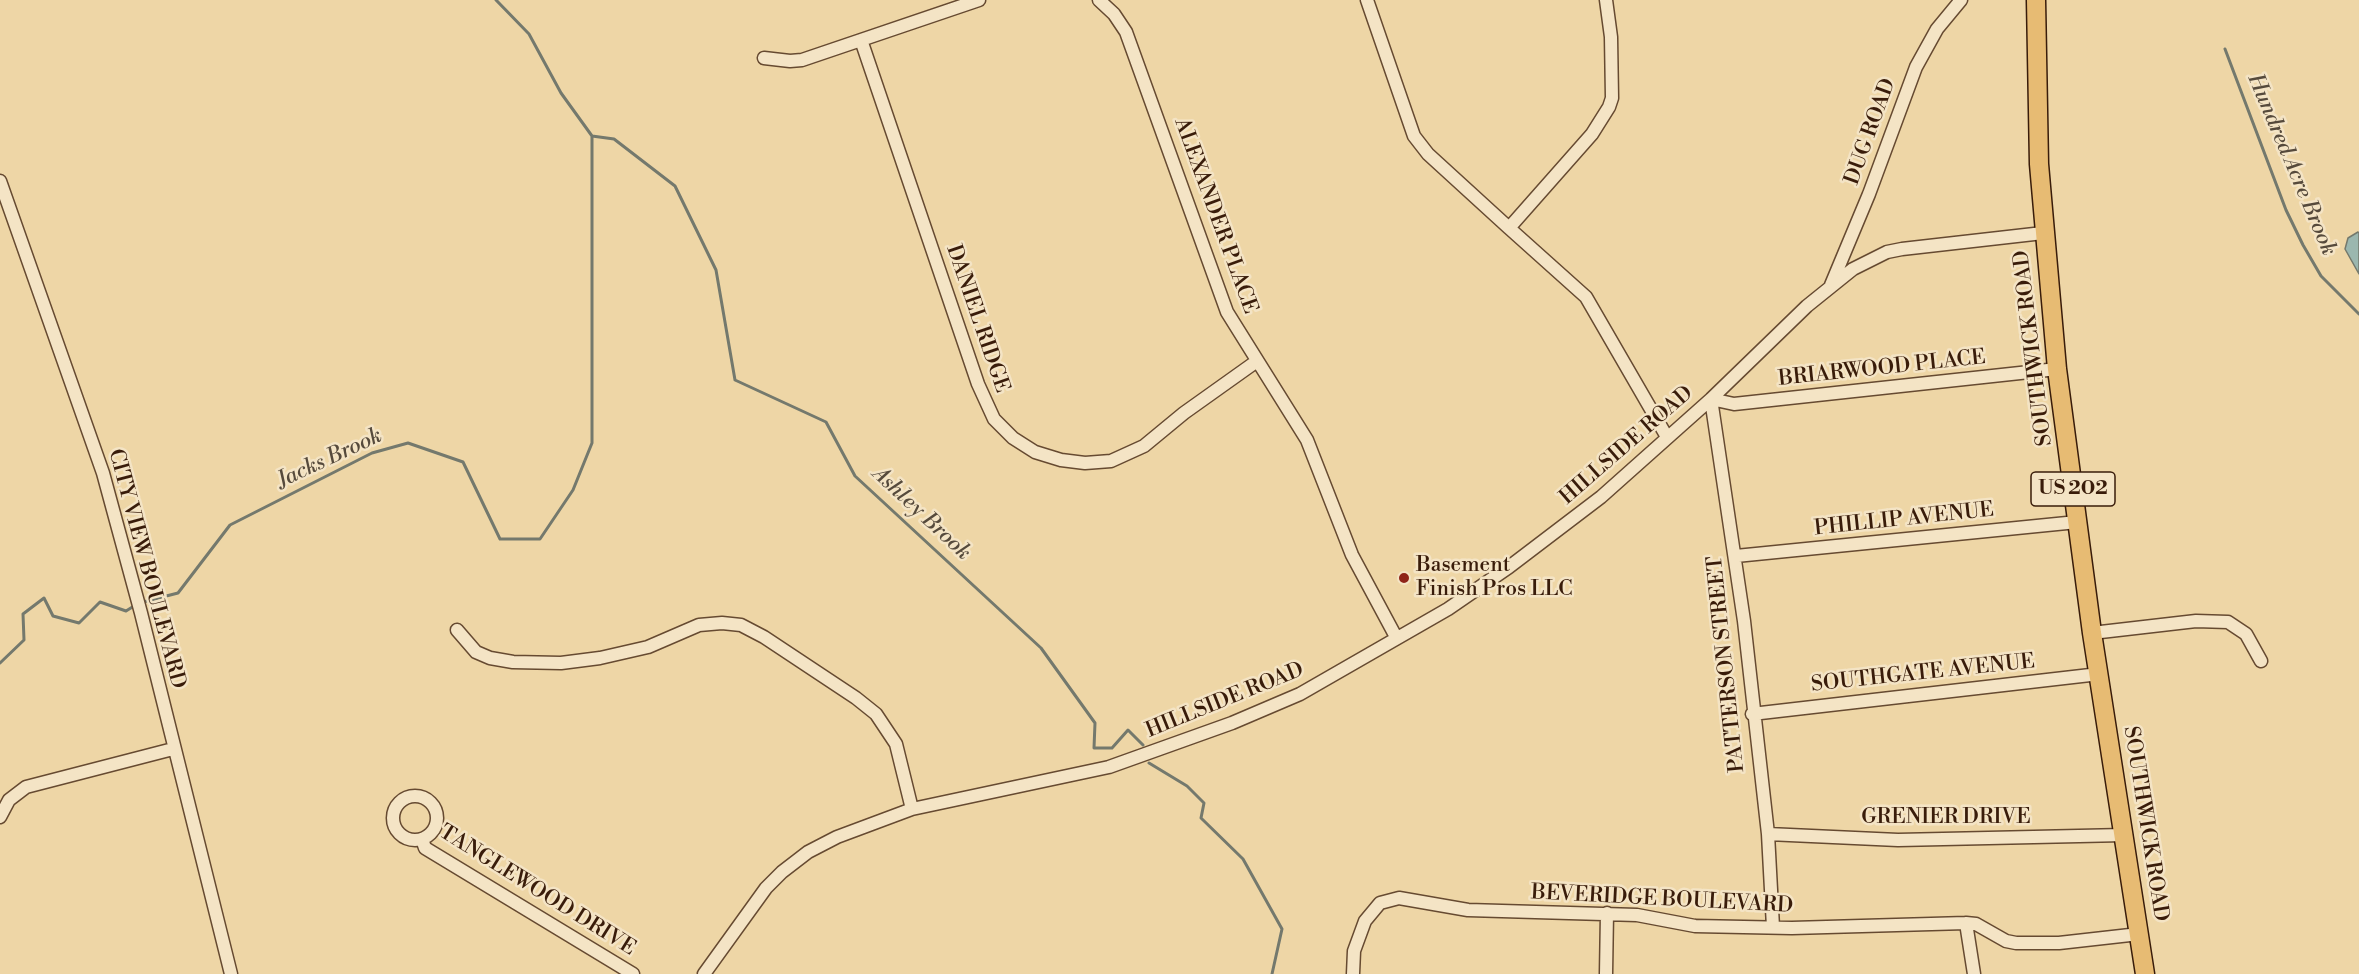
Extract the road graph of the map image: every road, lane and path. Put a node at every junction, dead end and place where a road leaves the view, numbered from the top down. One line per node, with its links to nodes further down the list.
1 (979, 0): 7 (street)
2 (1099, 0): 13 (street, ALEXANDER PLACE)
3 (1367, 0): 10 (street)
4 (1606, 0): 10 (street)
5 (1960, 0): 12 (street, DUG ROAD)
6 (2036, 0): 11 (highway, SOUTHWICK ROAD / US 202)
7 (861, 40): 8 (street); 13 (street, DANIEL RIDGE)
8 (764, 58)
9 (0, 181): 25 (street, CITY VIEW BOULEVARD)
10 (1509, 228): 16 (street)
11 (2043, 233): 12 (street, HILLSIDE ROAD); 14 (highway, SOUTHWICK ROAD / US 202)
12 (1830, 286): 15 (street, HILLSIDE ROAD)
13 (1257, 361): 21 (street, ALEXANDER PLACE)
14 (2057, 369): 15 (street, BRIARWOOD PLACE); 17 (highway, SOUTHWICK ROAD / US 202)
15 (1711, 399): 16 (street, HILLSIDE ROAD); 18 (street, PATTERSON STREET)
16 (1667, 437): 21 (street, HILLSIDE ROAD)
17 (2077, 522): 18 (street, PHILLIP AVENUE); 20 (highway, SOUTHWICK ROAD / US 202)
18 (1736, 556): 24 (street, PATTERSON STREET)
19 (457, 630): 26 (street)
20 (2092, 633): 22 (street); 23 (highway, SOUTHWICK ROAD / US 202)
21 (1396, 637): 26 (street, HILLSIDE ROAD)
22 (2261, 661)
23 (2099, 674): 24 (street, SOUTHGATE AVENUE); 29 (highway, SOUTHWICK ROAD / US 202)
24 (1752, 714): 28 (street, PATTERSON STREET)
25 (173, 750): 27 (street); 35 (street, CITY VIEW BOULEVARD)
26 (912, 809): 37 (street, HILLSIDE ROAD)
27 (0, 817)
28 (1768, 834): 29 (street, GRENIER DRIVE); 33 (street, PATTERSON STREET)
29 (2124, 835): 34 (highway, SOUTHWICK ROAD / US 202)
30 (422, 839): 36 (street, TANGLEWOOD DRIVE)
31 (1607, 913): 33 (street, BEVERIDGE BOULEVARD); 38 (street, BEVERIDGE BOULEVARD); 39 (street)
32 (1966, 923): 33 (street, BEVERIDGE BOULEVARD); 34 (street, BEVERIDGE BOULEVARD); 40 (street)
33 (1773, 927)
34 (2139, 934): 41 (highway, SOUTHWICK ROAD / US 202)
35 (231, 974)
36 (633, 974)
37 (704, 974)
38 (1353, 974)
39 (1606, 974)
40 (1974, 974)
41 (2145, 974)

